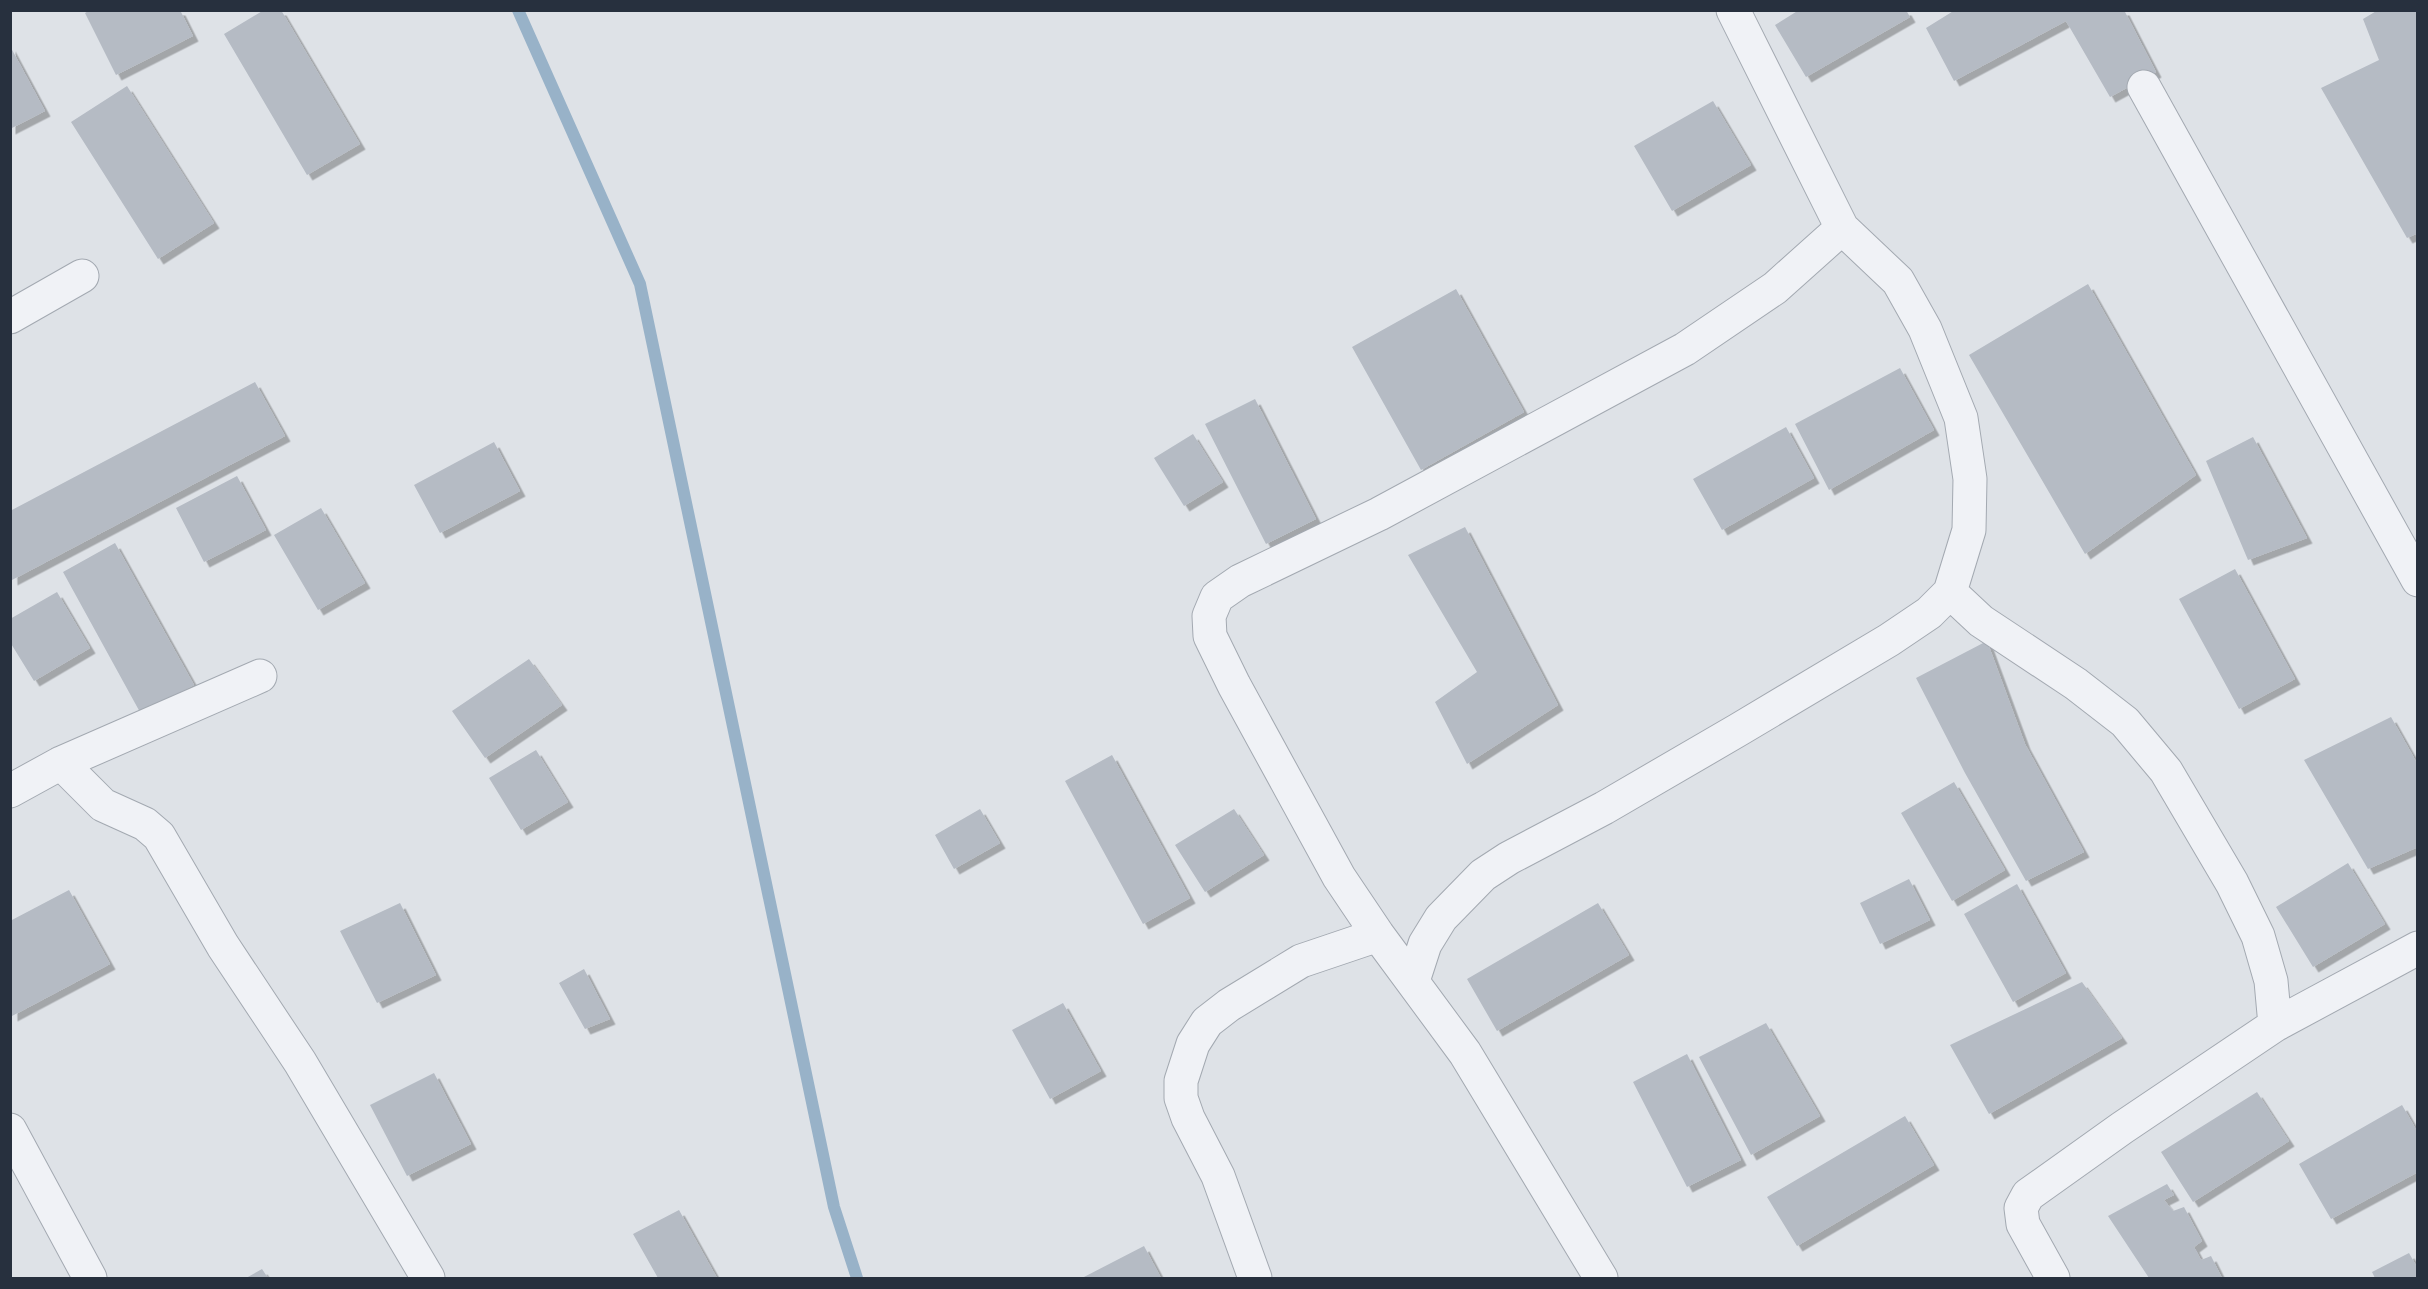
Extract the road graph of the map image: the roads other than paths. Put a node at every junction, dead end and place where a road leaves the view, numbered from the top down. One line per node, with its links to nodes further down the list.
1 (1733, 10): 3 (street)
2 (2144, 87): 6 (street)
3 (1842, 228): 7 (street); 11 (street)
4 (82, 276): 5 (street)
5 (10, 317)
6 (2418, 580)
7 (1950, 592): 13 (street); 14 (street)
8 (260, 676): 9 (street)
9 (61, 763): 10 (street); 17 (street)
10 (10, 791)
11 (1378, 935): 13 (street); 18 (street)
12 (2418, 948): 14 (street)
13 (1413, 981): 19 (street)
14 (2275, 1025): 20 (street)
15 (10, 1130): 16 (street)
16 (90, 1278)
17 (428, 1278)
18 (1255, 1278)
19 (1601, 1278)
20 (2053, 1278)

